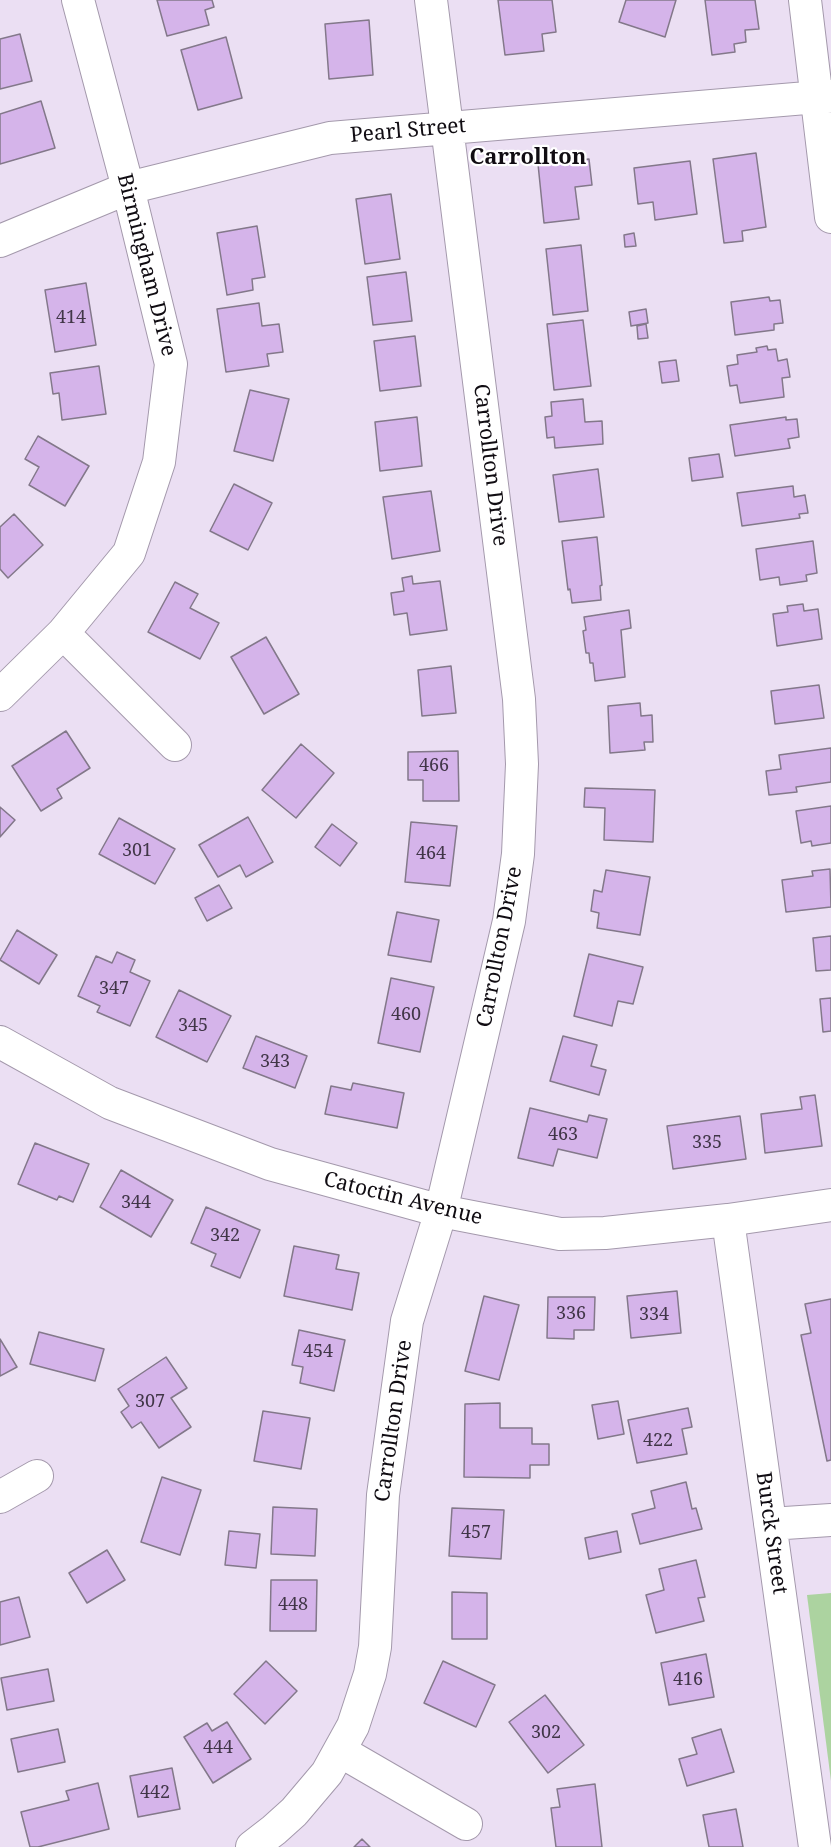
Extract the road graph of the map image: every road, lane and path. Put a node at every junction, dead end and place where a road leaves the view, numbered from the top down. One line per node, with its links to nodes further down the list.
1 (78, 0): 6 (street, Birmingham Drive)
2 (431, 0): 5 (street, Carrollton Drive)
3 (805, 0): 4 (street)
4 (824, 96): 5 (street, Pearl Street); 7 (street)
5 (447, 127): 6 (street, Pearl Street); 14 (street, Carrollton Drive)
6 (128, 188): 8 (street, Pearl Street); 9 (street, Birmingham Drive)
7 (831, 218)
8 (0, 241)
9 (63, 633): 10 (street, Birmingham Drive); 11 (street)
10 (0, 695)
11 (175, 745)
12 (0, 1042): 14 (street, Catoctin Avenue)
13 (831, 1205): 15 (street, Catoctin Avenue)
14 (441, 1211): 15 (street, Catoctin Avenue); 20 (street, Carrollton Drive)
15 (728, 1220): 19 (street, Burck Street)
16 (36, 1476): 17 (street)
17 (0, 1497)
18 (831, 1520): 19 (street)
19 (770, 1524): 23 (street, Burck Street)
20 (340, 1750): 21 (street); 22 (street, Carrollton Drive)
21 (466, 1824)
22 (252, 1847)
23 (815, 1847)

